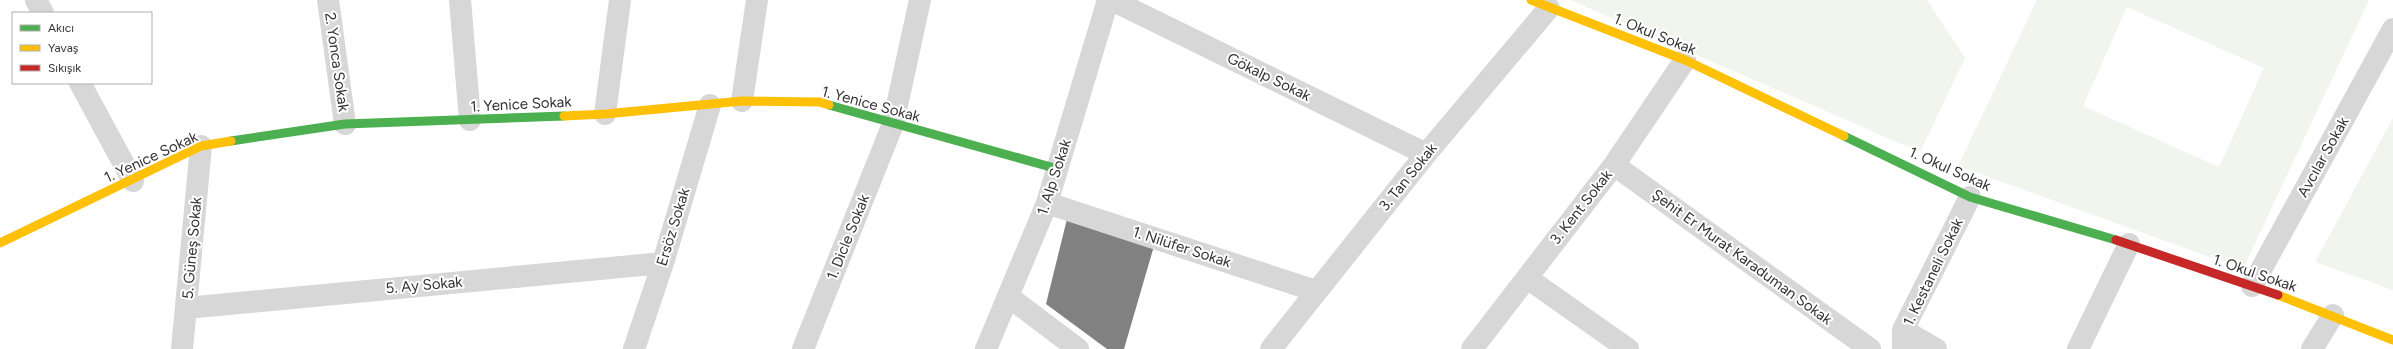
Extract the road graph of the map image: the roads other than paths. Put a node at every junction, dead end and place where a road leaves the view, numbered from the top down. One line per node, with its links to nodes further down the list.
1 (36, 0): 10 (street)
2 (328, 0): 18 (street, 2. Yonca Sokak)
3 (460, 0): 17 (street)
4 (620, 0): 16 (street)
5 (757, 0): 14 (street)
6 (920, 0): 19 (street, 1. Dicle Sokak)
7 (1108, 0): 23 (street, 1. Alp Sokak)
8 (1112, 0): 21 (street, Gökalp Sokak)
9 (1540, 4): 12 (street, 1. Okul Sokak); 21 (street, 3. Tan Sokak)
10 (42, 12)
11 (2393, 28): 31 (street, Avcılar Sokak)
12 (1684, 60): 22 (street, 3. Kent Sokak); 25 (street, 1. Okul Sokak)
13 (81, 84): 24 (street)
14 (742, 101): 15 (street, 1. Yenice Sokak); 19 (street, 1. Yenice Sokak)
15 (710, 105): 16 (street, 1. Yenice Sokak); 29 (street, Ersöz Sokak)
16 (605, 114): 17 (street, 1. Yenice Sokak)
17 (470, 120): 18 (street, 1. Yenice Sokak)
18 (346, 124): 20 (street, 1. Yenice Sokak)
19 (893, 124): 23 (street, 1. Yenice Sokak); 40 (street, 1. Dicle Sokak)
20 (201, 146): 24 (street, 1. Yenice Sokak); 34 (street, 5. Güneş Sokak)
21 (1426, 154): 32 (street, 3. Tan Sokak)
22 (1614, 165): 30 (street, 3. Kent Sokak); 46 (street, Şehit Er Murat Karaduman Sokak)
23 (1058, 169): 26 (street, 1. Alp Sokak)
24 (133, 181): 27 (street, 1. Yenice Sokak)
25 (1970, 196): 28 (street, 1. Okul Sokak); 36 (street, 1. Kestaneli Sokak)
26 (1047, 203): 32 (street, 1. Nilüfer Sokak); 33 (street, 1. Alp Sokak)
27 (0, 243)
28 (2129, 244): 31 (street, 1. Okul Sokak); 48 (street)
29 (663, 263): 34 (street, 5. Ay Sokak); 39 (street, Ersöz Sokak)
30 (1527, 278): 44 (street, 3. Kent Sokak); 45 (street)
31 (2252, 286): 35 (street, 1. Okul Sokak)
32 (1316, 291): 43 (street, 3. Tan Sokak)
33 (1009, 297): 41 (street, 1. Alp Sokak); 42 (street)
34 (186, 308): 38 (street, 5. Güneş Sokak)
35 (2333, 315): 37 (street, 1. Okul Sokak); 49 (street)
36 (1903, 340): 47 (street)
37 (2393, 340)
38 (182, 349)
39 (634, 349)
40 (803, 349)
41 (986, 349)
42 (1078, 349)
43 (1271, 349)
44 (1472, 349)
45 (1628, 349)
46 (1870, 349)
47 (1936, 349)
48 (2078, 349)
49 (2312, 349)

